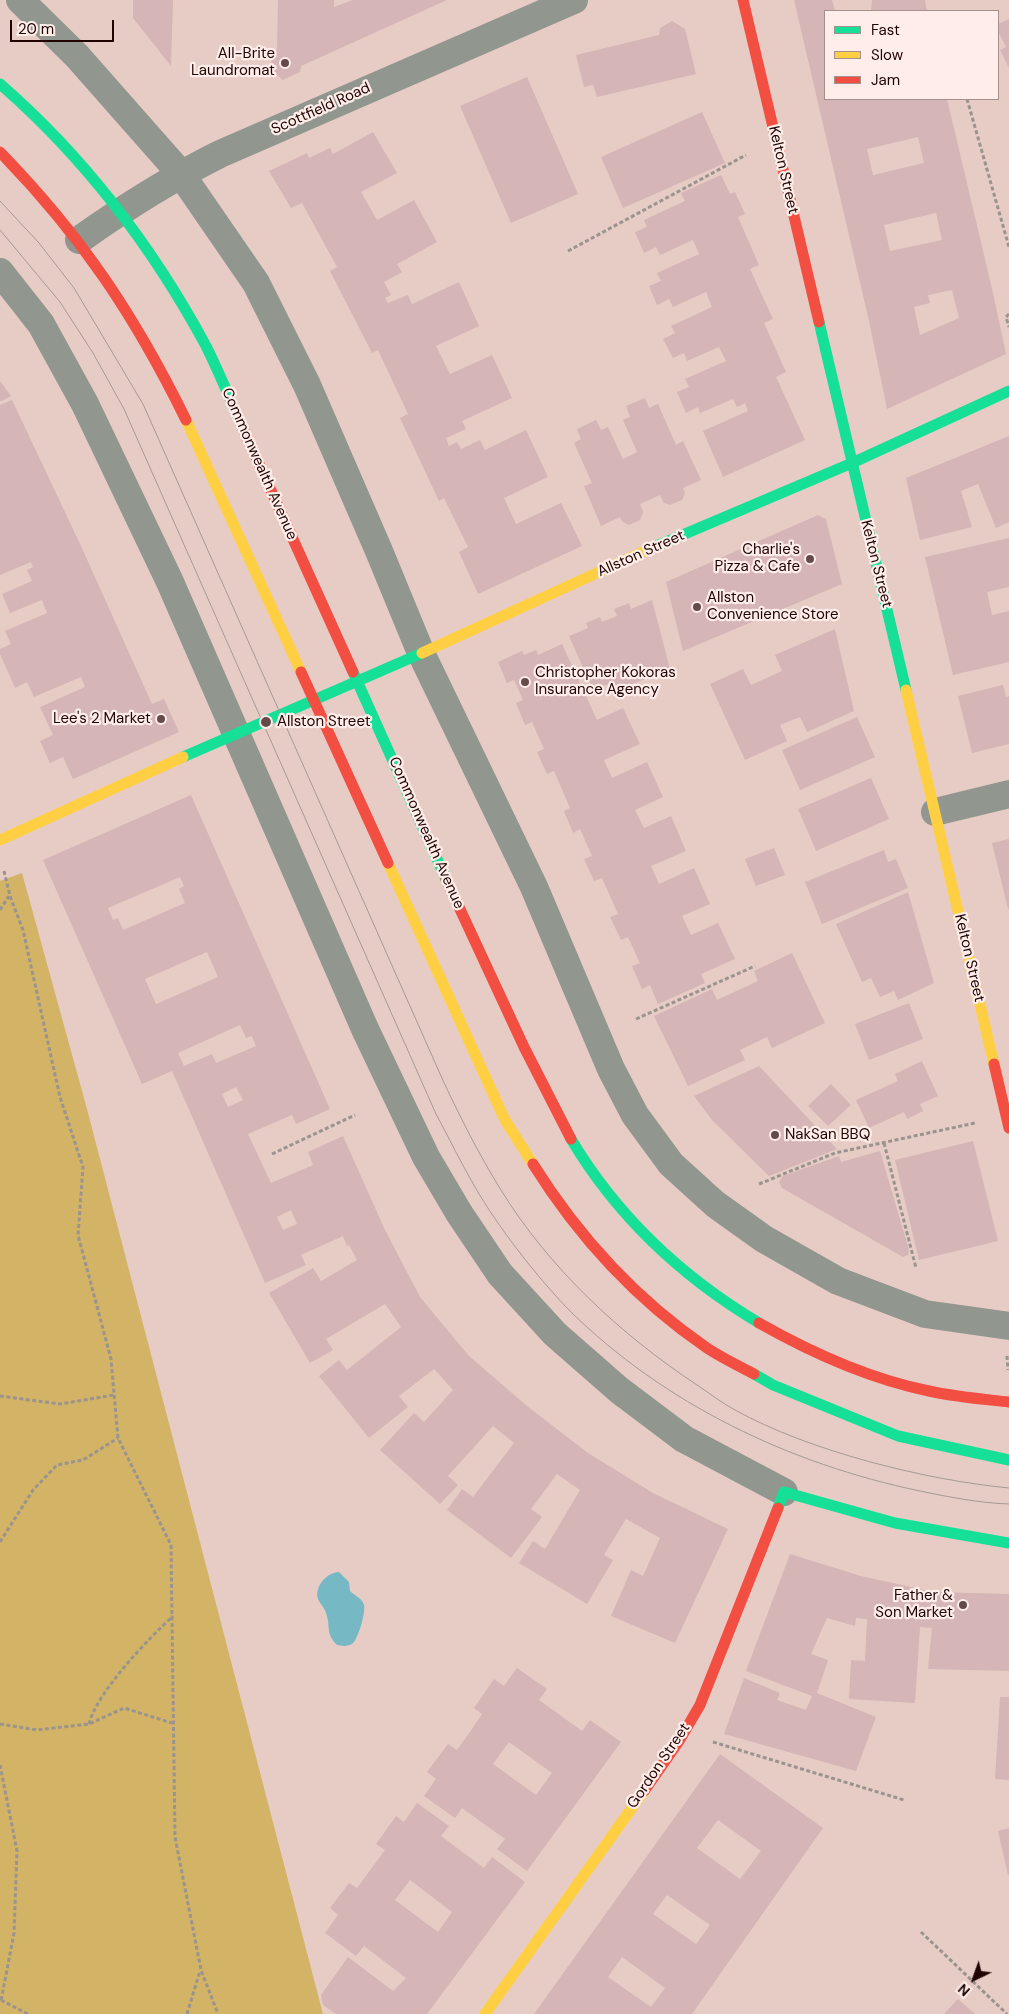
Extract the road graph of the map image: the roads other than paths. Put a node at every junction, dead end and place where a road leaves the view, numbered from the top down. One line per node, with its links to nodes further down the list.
1 (20, 0): 6 (street)
2 (574, 0): 6 (street, Scottfield Road)
3 (743, 0): 11 (main road, Kelton Street)
4 (0, 84): 7 (main road, Commonwealth Avenue)
5 (0, 152): 8 (main road)
6 (181, 174): 7 (street, Scottfield Road); 12 (street)
7 (118, 212): 8 (street, Scottfield Road); 13 (main road, Commonwealth Avenue)
8 (79, 240): 14 (main road)
9 (0, 272): 15 (street)
10 (1009, 391): 11 (main road, Allston Street)
11 (852, 463): 12 (main road, Allston Street); 17 (main road, Kelton Street)
12 (421, 653): 13 (main road, Allston Street); 20 (street)
13 (358, 682): 14 (main road, Allston Street); 21 (main road, Commonwealth Avenue)
14 (314, 700): 15 (main road, Allston Street); 22 (main road)
15 (236, 733): 18 (main road, Allston Street); 23 (street)
16 (1009, 794): 17 (street)
17 (935, 812): 19 (main road, Kelton Street)
18 (0, 840)
19 (1009, 1128)
20 (1008, 1336)
21 (1009, 1402)
22 (1009, 1460)
23 (784, 1492): 24 (main road); 25 (main road, Gordon Street)
24 (1009, 1543)
25 (485, 2014)

